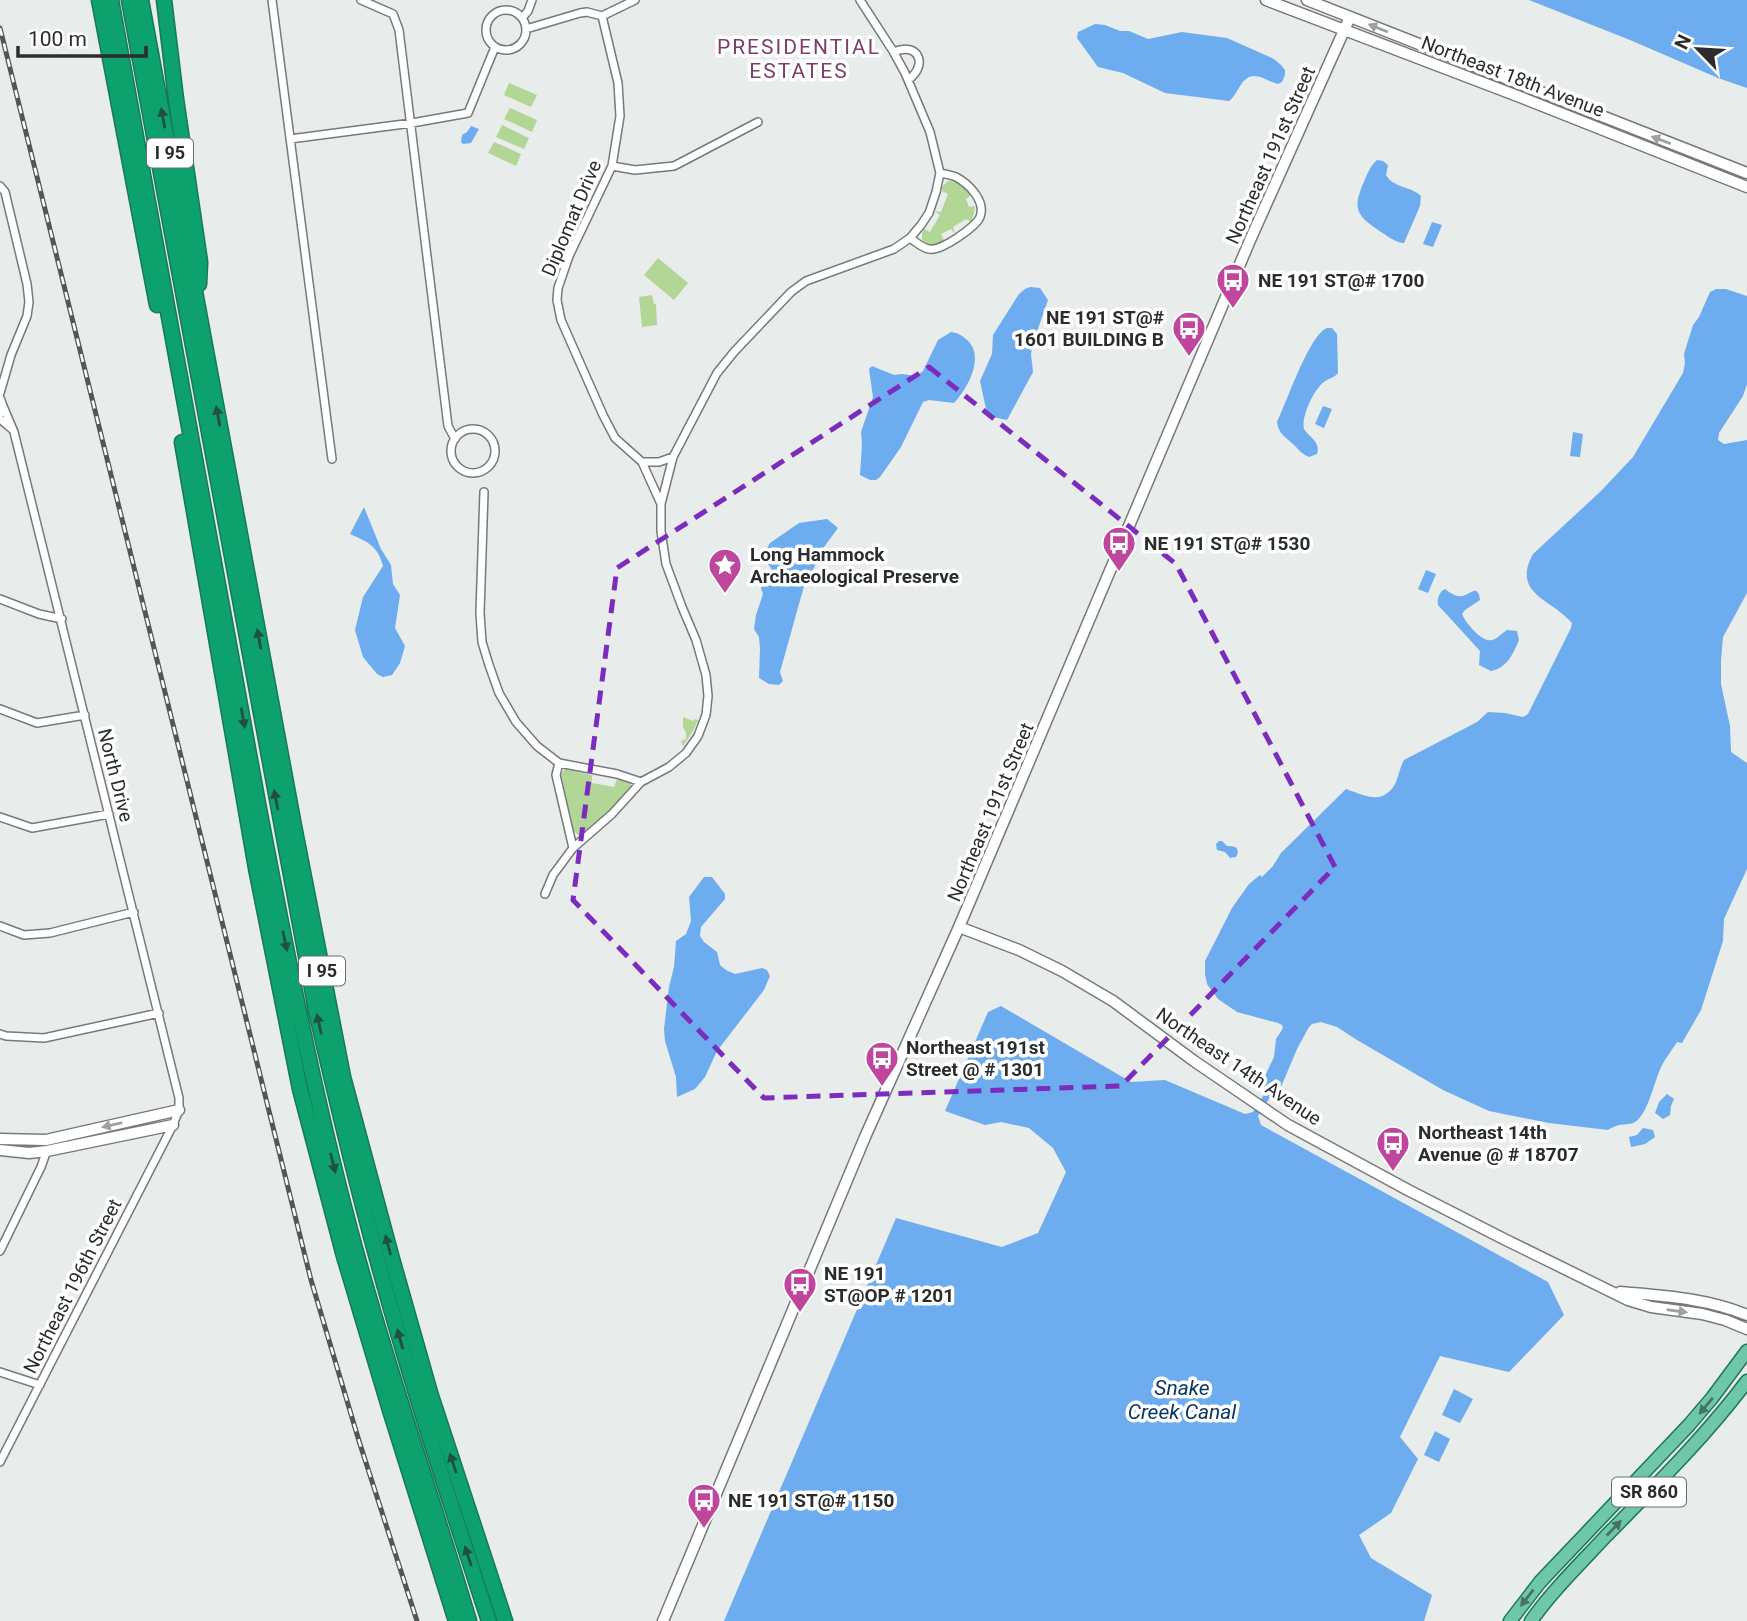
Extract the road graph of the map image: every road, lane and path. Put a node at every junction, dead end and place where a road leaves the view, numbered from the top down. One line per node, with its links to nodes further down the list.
1 (99, 0): 67 (highway, I 95)
2 (111, 0): 77 (highway, one-way to 77)
3 (129, 0): 78 (highway, one-way to 3)
4 (141, 0): 32 (highway, I 95, one-way to 4)
5 (164, 0): 32 (highway)
6 (272, 0): 25 (street)
7 (361, 0): 24 (street)
8 (511, 0): 14 (street)
9 (532, 0): 17 (street)
10 (635, 0): 15 (street)
11 (860, 0): 21 (street)
12 (1266, 0): 19 (street, Northeast 18th Avenue)
13 (1307, 0): 16 (street, Northeast 18th Avenue)
14 (506, 9): 17 (street); 20 (street)
15 (602, 16): 18 (street); 26 (street, Diplomat Drive)
16 (1350, 17): 19 (street, Northeast 191st Street); 28 (street, Northeast 18th Avenue, one-way to 16)
17 (522, 18): 18 (street)
18 (526, 29): 20 (street)
19 (1345, 31): 30 (street, Northeast 18th Avenue); 56 (street, Northeast 191st Street)
20 (495, 47): 24 (street)
21 (894, 52): 22 (street); 22 (street)
22 (908, 80): 27 (street)
23 (758, 122): 26 (street)
24 (412, 123): 25 (street); 38 (street)
25 (290, 139): 40 (street)
26 (612, 166): 41 (street, Diplomat Drive)
27 (940, 173): 31 (street); 31 (street)
28 (1747, 173)
29 (0, 186): 33 (street)
30 (1747, 187)
31 (910, 238): 39 (street)
32 (198, 306): 79 (highway, I 95, one-way to 32)
33 (11, 355): 34 (street); 35 (street)
34 (0, 370)
35 (1, 403): 37 (street, North Drive)
36 (0, 419): 37 (street)
37 (14, 432): 45 (street, North Drive)
38 (455, 439): 38 (street)
39 (673, 457): 41 (street); 43 (street)
40 (332, 459)
41 (642, 462): 43 (street)
42 (484, 492): 48 (street)
43 (661, 504): 49 (street)
44 (0, 599): 45 (street)
45 (62, 619): 47 (street, North Drive)
46 (0, 709): 47 (street)
47 (85, 715): 50 (street, North Drive)
48 (559, 763): 49 (street); 52 (street)
49 (641, 782): 52 (street)
50 (109, 814): 51 (street); 54 (street, North Drive)
51 (0, 817)
52 (573, 848): 53 (street)
53 (545, 894)
54 (134, 912): 55 (street); 57 (street, North Drive)
55 (0, 926)
56 (959, 928): 65 (street, Northeast 14th Avenue); 80 (street, Northeast 191st Street)
57 (159, 1013): 58 (street); 59 (street, North Drive)
58 (0, 1034)
59 (179, 1110): 60 (street); 62 (street, one-way to 62)
60 (173, 1125): 62 (street); 72 (street, Northeast 196th Street)
61 (0, 1139): 62 (street)
62 (46, 1145): 63 (street); 64 (street)
63 (0, 1150)
64 (0, 1251)
65 (1612, 1291): 66 (street, Northeast 14th Avenue); 68 (street, Northeast 14th Avenue, one-way to 68)
66 (1747, 1315)
67 (363, 1321): 76 (highway, I 95); 77 (highway)
68 (1747, 1329)
69 (1747, 1351): 74 (main road, SR 860, one-way to 74)
70 (0, 1372): 72 (street)
71 (1747, 1381): 75 (main road, SR 860, one-way to 71)
72 (40, 1385): 73 (street, Northeast 196th Street)
73 (0, 1462)
74 (1550, 1571): 75 (main road); 81 (main road, SR 860, one-way to 81)
75 (1562, 1582): 82 (main road, SR 860)
76 (456, 1621)
77 (468, 1621)
78 (489, 1621)
79 (505, 1621)
80 (663, 1621)
81 (1510, 1621)
82 (1531, 1621)

